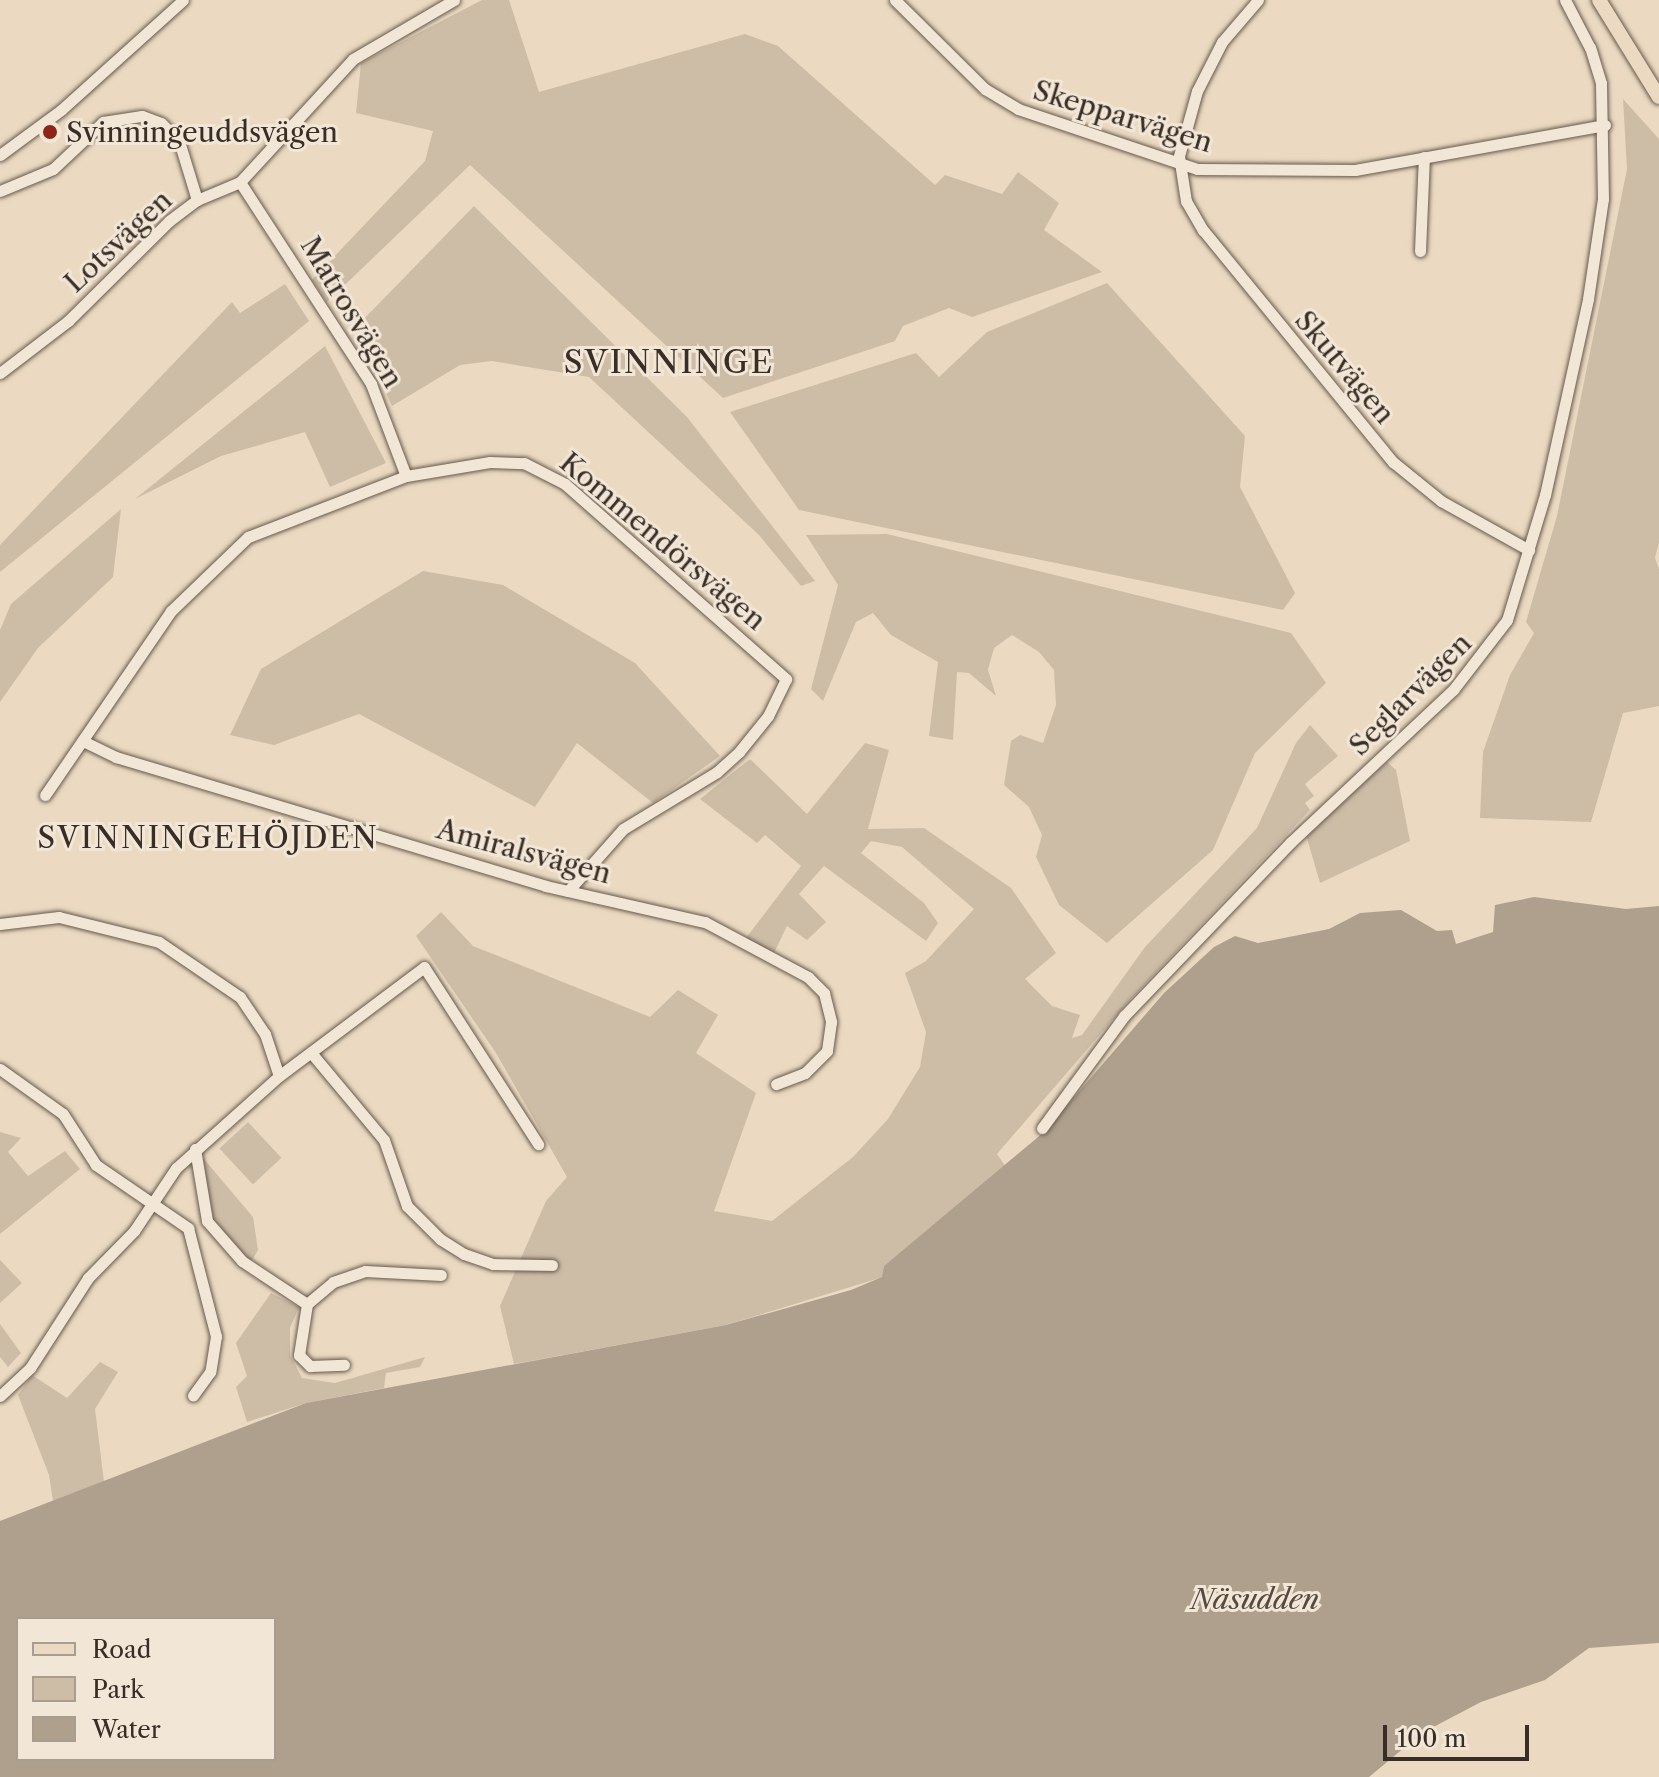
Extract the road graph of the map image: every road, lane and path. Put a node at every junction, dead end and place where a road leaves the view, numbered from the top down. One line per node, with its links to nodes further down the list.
1 (183, 0): 9 (street)
2 (454, 0): 12 (street, Lotsvägen)
3 (895, 0): 11 (street, Skepparvägen)
4 (1258, 0): 11 (street)
5 (1565, 0): 8 (street, Seglarvägen)
6 (1599, 0): 7 (main road)
7 (1659, 97)
8 (1605, 125): 10 (street, Skepparvägen); 18 (street, Seglarvägen)
9 (0, 155)
10 (1424, 157): 11 (street, Skepparvägen); 15 (street)
11 (1179, 165): 18 (street, Skutvägen)
12 (240, 182): 14 (street, Lotsvägen); 17 (street, Matrosvägen)
13 (0, 191): 14 (street)
14 (197, 200): 16 (street, Lotsvägen)
15 (1420, 251)
16 (0, 373)
17 (406, 476): 19 (street, Kommendörsvägen); 21 (street, Kommendörsvägen)
18 (1529, 550): 27 (street, Seglarvägen)
19 (83, 741): 20 (street, Kommendörsvägen); 21 (street, Amiralsvägen)
20 (45, 795)
21 (568, 891): 26 (street, Amiralsvägen)
22 (0, 924): 25 (street)
23 (313, 1055): 25 (street); 28 (street); 31 (street)
24 (0, 1069): 30 (street)
25 (279, 1076): 29 (street)
26 (776, 1084)
27 (1042, 1128)
28 (538, 1144)
29 (195, 1149): 30 (street); 33 (street)
30 (154, 1201): 35 (street); 36 (street)
31 (552, 1265)
32 (441, 1275): 33 (street)
33 (307, 1304): 34 (street)
34 (344, 1365)
35 (193, 1395)
36 (0, 1396)

